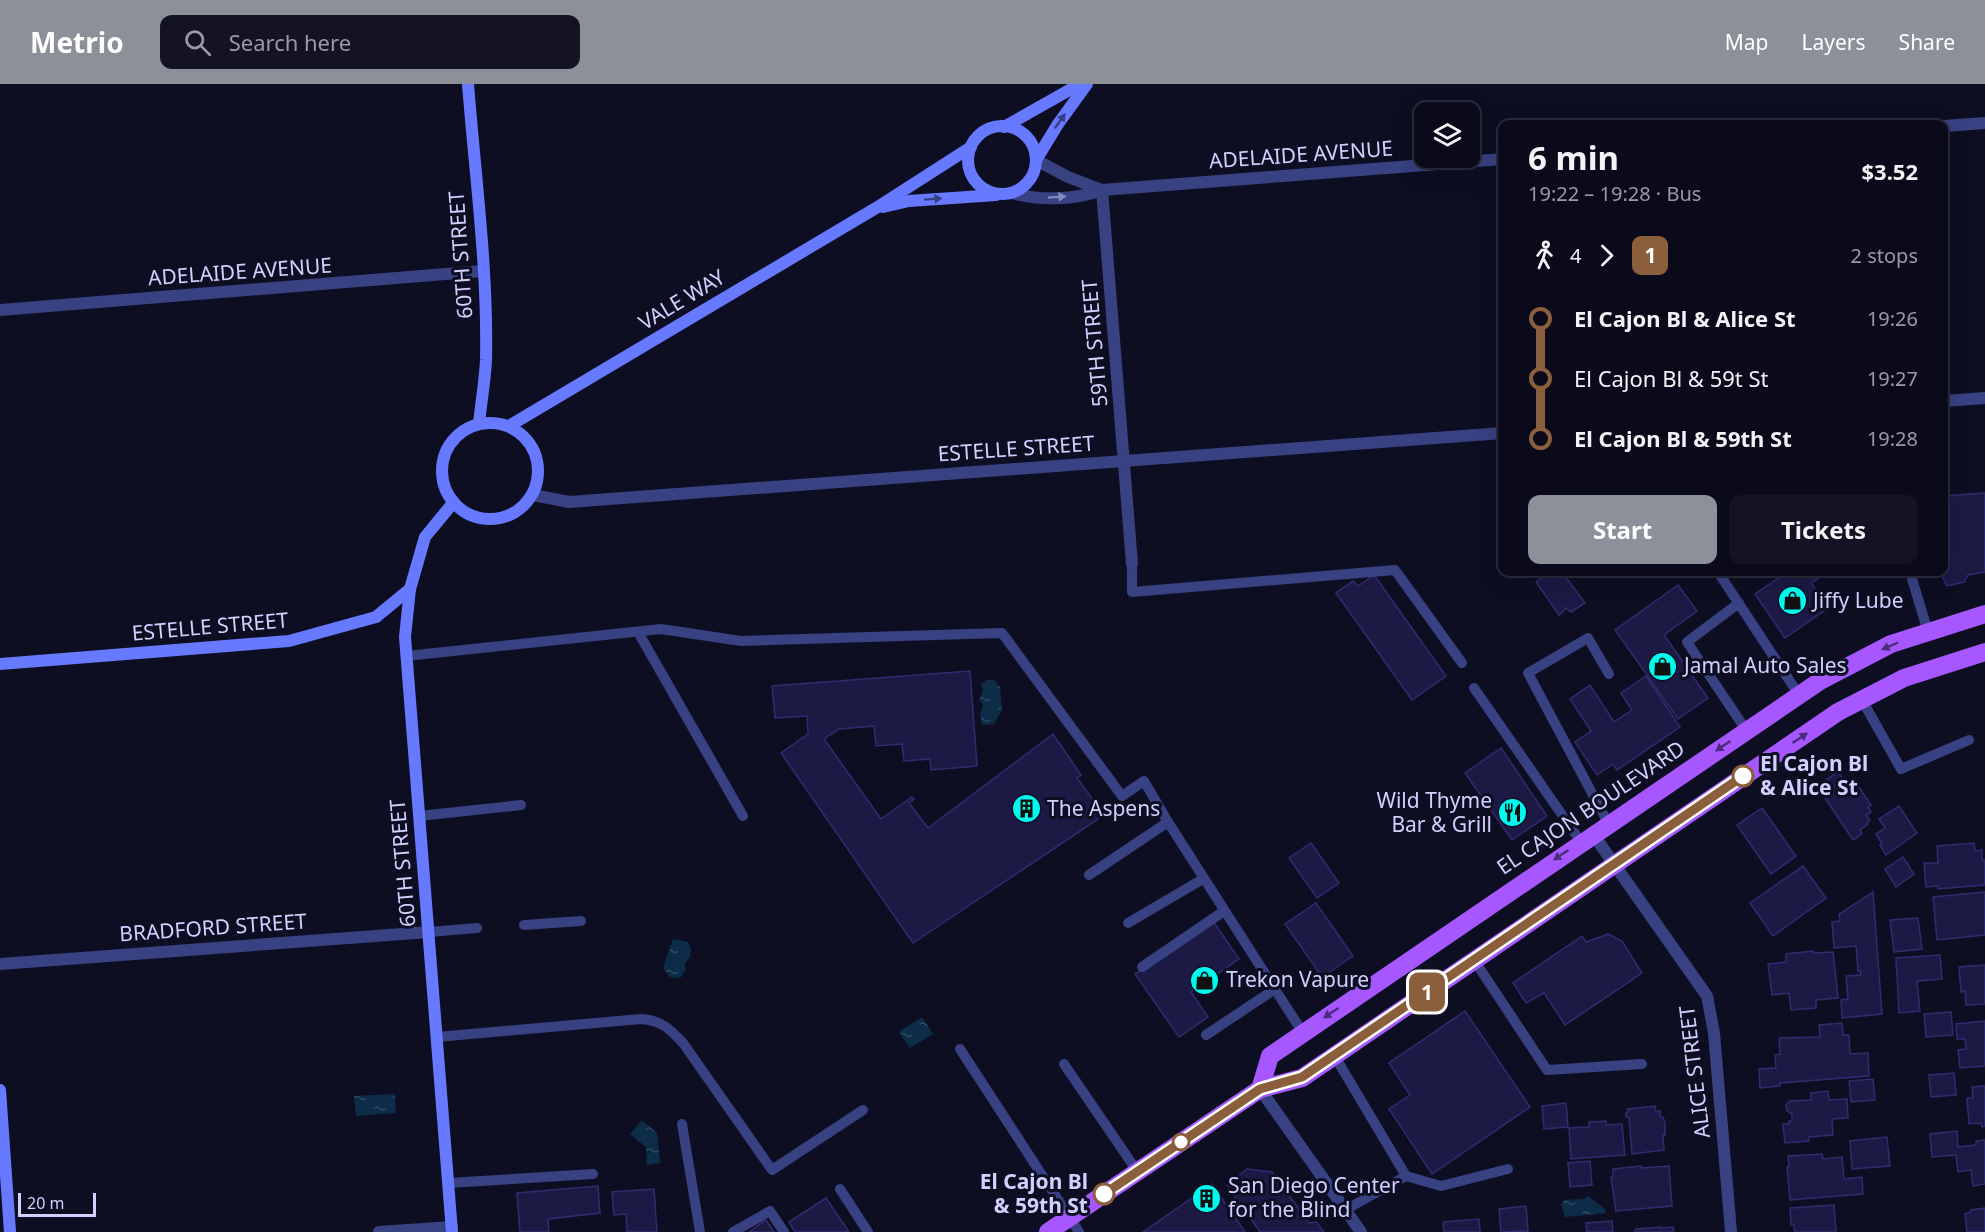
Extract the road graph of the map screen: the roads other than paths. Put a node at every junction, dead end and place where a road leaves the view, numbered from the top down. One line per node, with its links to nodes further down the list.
1 (468, 84): 13 (street, 60TH STREET)
2 (1080, 84): 6 (street, VALE WAY)
3 (1087, 84): 9 (street, one-way to 3)
4 (1985, 123): 5 (street)
5 (1948, 126)
6 (1005, 127): 7 (street, VALE WAY); 9 (street)
7 (971, 147): 11 (street); 12 (street, VALE WAY)
8 (1498, 159): 10 (street, ADELAIDE AVENUE)
9 (1036, 160): 10 (street, ADELAIDE AVENUE); 11 (street)
10 (1102, 190): 11 (street, ADELAIDE AVENUE, one-way to 10); 20 (street, 59TH STREET)
11 (1006, 194): 12 (street, VALE WAY, one-way to 11)
12 (876, 208): 18 (street, VALE WAY)
13 (483, 271): 14 (street, ADELAIDE AVENUE); 17 (street, 60TH STREET)
14 (0, 310)
15 (1985, 398): 16 (street)
16 (1948, 401)
17 (479, 424): 18 (street); 22 (street)
18 (509, 426): 21 (street)
19 (1498, 433): 20 (street, ESTELLE STREET)
20 (1124, 461): 21 (street, ESTELLE STREET); 23 (street, 59TH STREET)
21 (533, 495): 22 (street)
22 (453, 503): 26 (street, 60TH STREET)
23 (1132, 564): 33 (lane)
24 (1721, 576): 27 (lane)
25 (1911, 576): 30 (lane)
26 (410, 589): 32 (street, 60TH STREET); 34 (street, ESTELLE STREET)
27 (1739, 603): 37 (lane); 39 (lane)
28 (1985, 614): 30 (main road, EL CAJON BOULEVARD)
29 (638, 632): 32 (lane); 43 (lane); 44 (lane)
30 (1928, 632): 37 (main road, EL CAJON BOULEVARD, one-way to 37)
31 (1985, 652): 38 (main road)
32 (406, 656): 42 (street, 60TH STREET)
33 (1462, 663)
34 (0, 664)
35 (1609, 674): 45 (lane)
36 (1474, 688): 45 (lane)
37 (1799, 694): 39 (main road, EL CAJON BOULEVARD)
38 (1862, 700): 40 (lane); 46 (main road, one-way to 38)
39 (1746, 730): 45 (main road, EL CAJON BOULEVARD, one-way to 45)
40 (1969, 740)
41 (521, 805): 42 (lane)
42 (419, 816): 54 (street, 60TH STREET)
43 (743, 816)
44 (1168, 822): 47 (lane); 48 (lane)
45 (1594, 833): 46 (street, ALICE STREET); 59 (main road, EL CAJON BOULEVARD, one-way to 59)
46 (1614, 863): 55 (main road); 87 (street, ALICE STREET)
47 (1089, 875)
48 (1203, 879): 49 (lane); 51 (lane)
49 (1224, 911): 57 (lane); 58 (lane)
50 (581, 921): 52 (lane)
51 (1128, 923)
52 (524, 925)
53 (477, 928): 54 (lane)
54 (429, 932): 56 (street, BRADFORD STREET); 61 (street, 60TH STREET)
55 (1474, 960): 63 (main road); 65 (lane)
56 (0, 964)
57 (1142, 967)
58 (1275, 989): 59 (lane); 60 (lane)
59 (1303, 1033): 66 (main road, EL CAJON BOULEVARD)
60 (1206, 1035)
61 (437, 1037): 68 (lane); 74 (street, 60TH STREET)
62 (960, 1049): 77 (lane)
63 (1334, 1055): 66 (main road); 73 (lane)
64 (1064, 1064): 71 (lane)
65 (1642, 1064)
66 (1260, 1089): 71 (main road); 76 (street)
67 (0, 1090): 79 (street)
68 (863, 1110)
69 (682, 1124): 81 (lane)
70 (1508, 1169): 73 (lane)
71 (1137, 1171): 77 (main road)
72 (593, 1174): 74 (lane)
73 (1406, 1176): 76 (lane)
74 (448, 1183): 78 (street, 60TH STREET)
75 (840, 1190): 84 (lane)
76 (1346, 1210): 86 (street)
77 (1075, 1224): 85 (main road)
78 (452, 1229): 80 (street)
79 (10, 1232)
80 (379, 1232)
81 (700, 1232)
82 (733, 1232): 83 (lane)
83 (784, 1232)
84 (868, 1232)
85 (1048, 1232)
86 (1361, 1232)
87 (1731, 1232)

